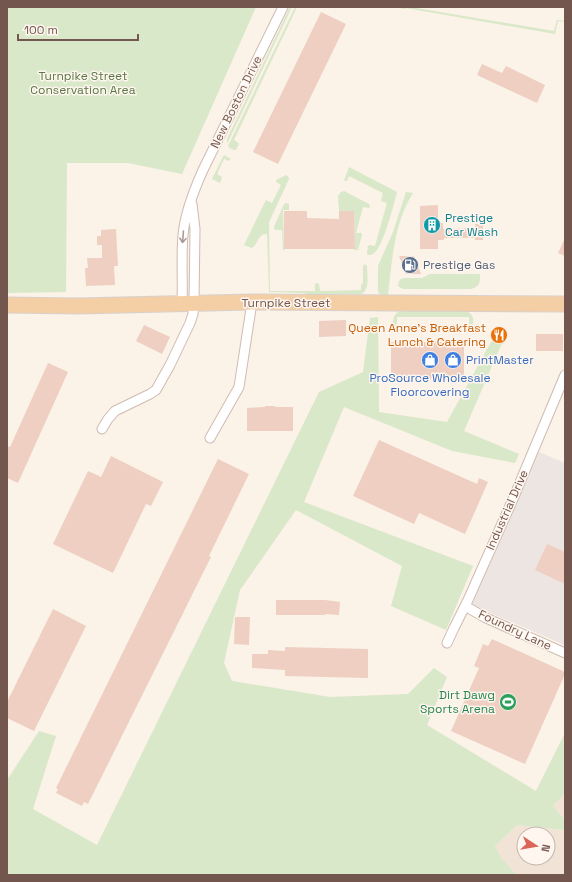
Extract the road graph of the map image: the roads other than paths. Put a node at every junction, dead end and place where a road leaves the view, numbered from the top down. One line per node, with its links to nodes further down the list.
1 (283, 7): 3 (street, New Boston Drive)
2 (252, 302): 3 (main road, Turnpike Street); 4 (main road, Turnpike Street); 8 (street)
3 (188, 303): 5 (main road, Turnpike Street); 7 (street, New Boston Drive)
4 (565, 304)
5 (7, 305)
6 (565, 375): 9 (street, Industrial Drive)
7 (102, 429)
8 (210, 438)
9 (465, 606): 10 (street, Industrial Drive); 11 (street, Foundry Lane)
10 (447, 643)
11 (565, 653)

